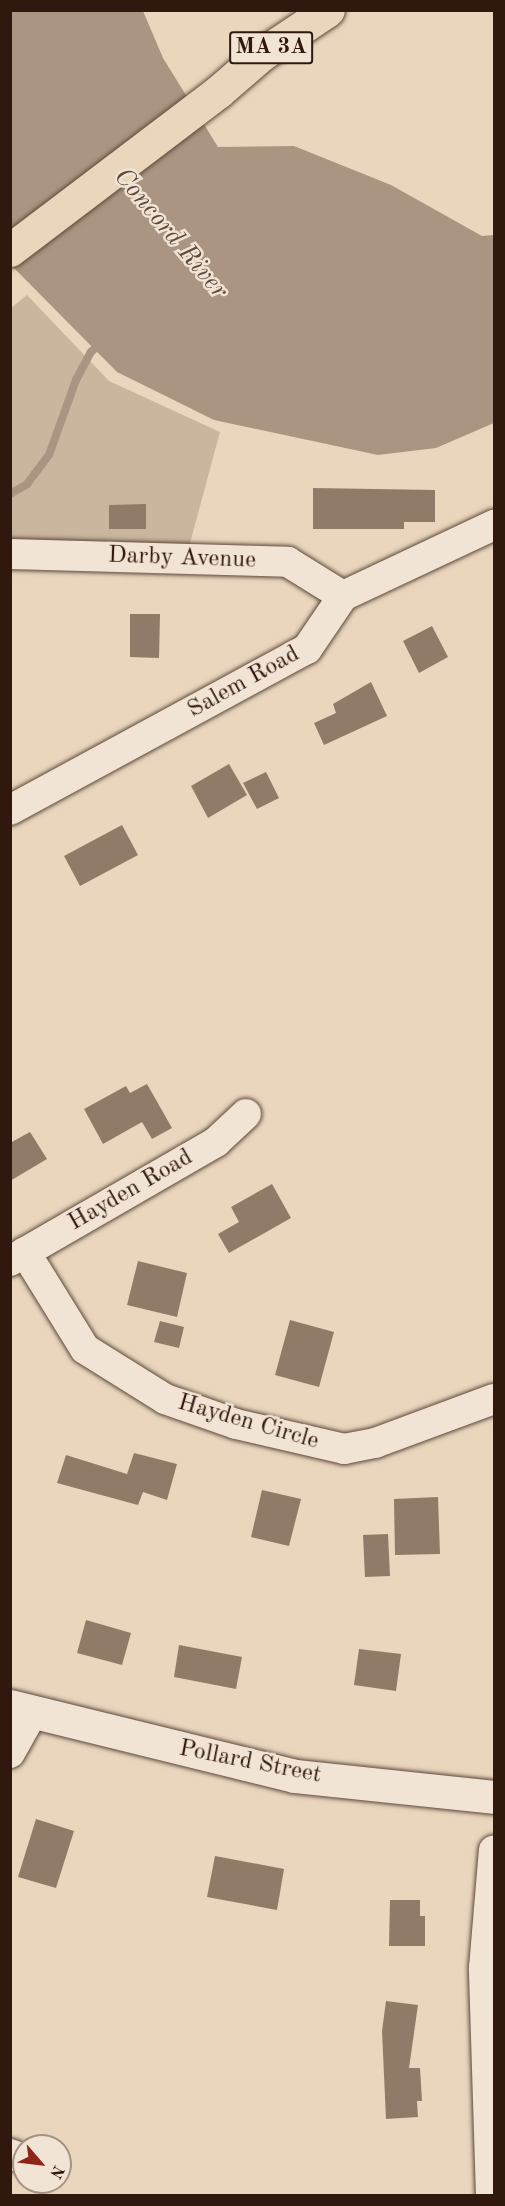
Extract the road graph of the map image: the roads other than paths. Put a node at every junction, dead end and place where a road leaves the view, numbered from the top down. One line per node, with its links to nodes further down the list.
1 (328, 10): 2 (main road, MA 3A)
2 (10, 250)
3 (495, 525): 5 (street)
4 (10, 554): 5 (street, Darby Avenue)
5 (343, 596): 6 (street, Salem Road)
6 (10, 810)
7 (246, 1114): 8 (street, Hayden Road)
8 (18, 1257): 9 (street, Hayden Circle)
9 (495, 1398)
10 (22, 1709): 11 (street); 12 (main road, Pollard Street)
11 (10, 1754)
12 (495, 1797)
13 (495, 1850): 14 (street)
14 (491, 2196)

